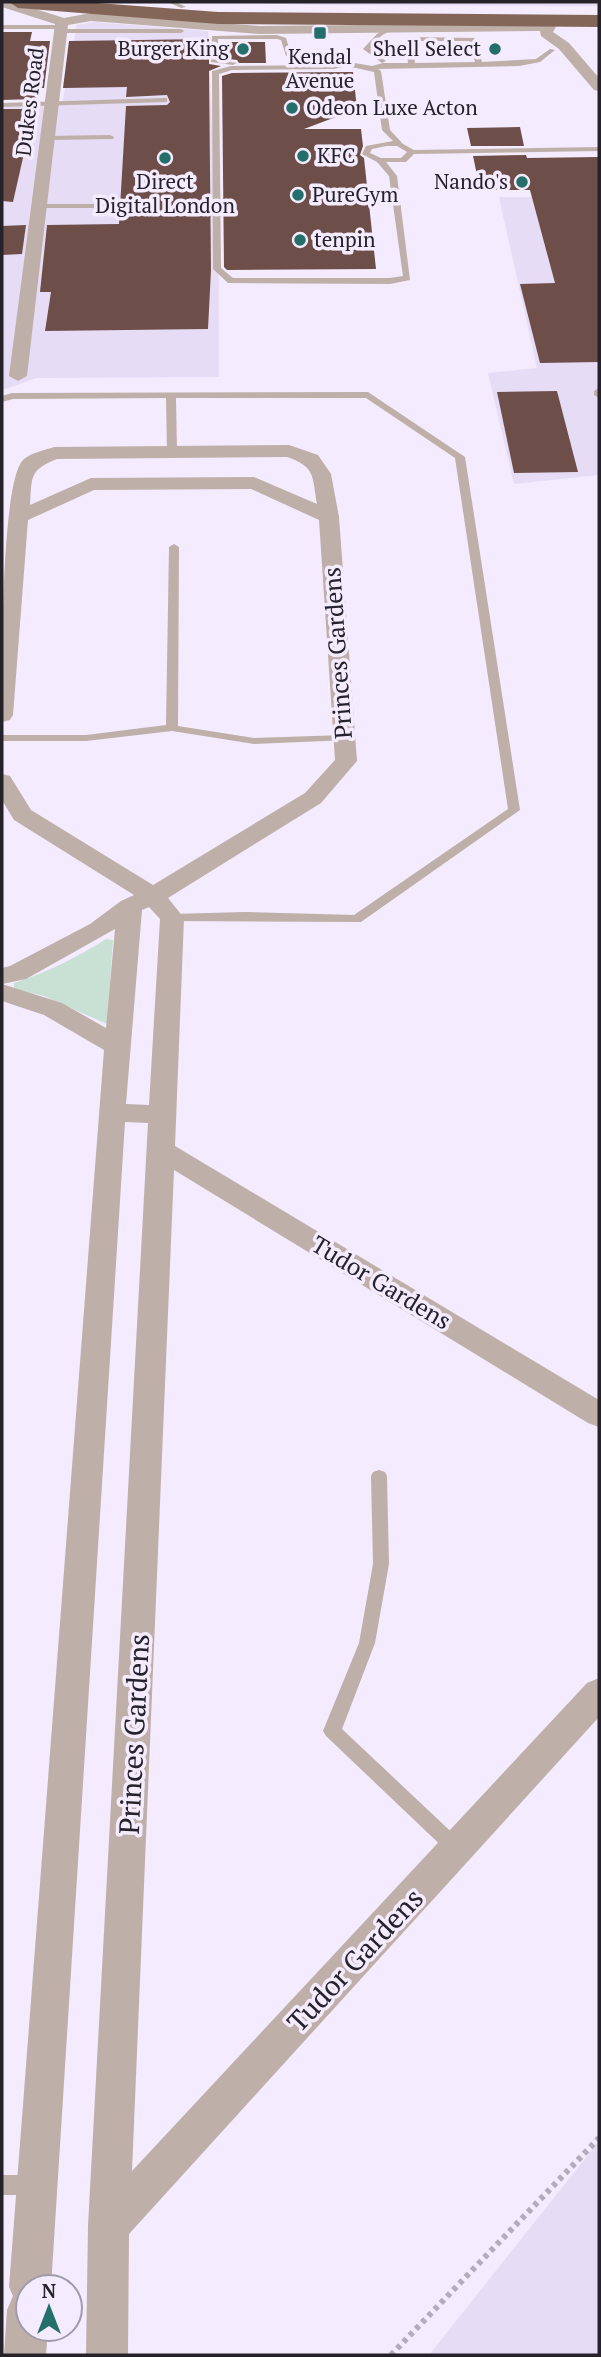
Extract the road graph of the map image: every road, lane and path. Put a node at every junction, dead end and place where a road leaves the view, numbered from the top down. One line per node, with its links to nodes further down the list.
1 (18, 2): 7 (highway)
2 (118, 2): 4 (highway)
3 (2, 3): 10 (street, Dukes Road)
4 (177, 4): 5 (highway)
5 (422, 6): 6 (highway)
6 (599, 12)
7 (218, 18): 8 (highway); 12 (highway)
8 (599, 21): 11 (highway)
9 (2, 26): 10 (lane)
10 (61, 27): 12 (street); 15 (lane); 29 (street, Dukes Road)
11 (549, 27): 14 (street); 27 (street)
12 (331, 29): 13 (street)
13 (390, 29): 14 (street); 17 (lane)
14 (496, 29): 16 (street)
15 (181, 31)
16 (552, 50): 21 (lane); 30 (street)
17 (376, 54): 19 (lane); 24 (lane)
18 (352, 55): 22 (lane)
19 (411, 56): 21 (lane); 21 (lane); 25 (lane)
20 (304, 60): 20 (lane); 22 (lane)
21 (478, 60): 25 (lane)
22 (334, 62): 23 (lane)
23 (346, 64): 26 (lane); 43 (lane)
24 (383, 65): 25 (lane); 26 (lane)
25 (412, 65)
26 (372, 68): 32 (lane)
27 (599, 88)
28 (164, 100): 29 (lane)
29 (51, 104): 31 (lane); 34 (street, Dukes Road)
30 (599, 104)
31 (2, 105)
32 (386, 131): 36 (lane); 37 (lane)
33 (110, 137): 34 (lane)
34 (47, 138): 44 (street, Dukes Road)
35 (599, 143): 38 (lane)
36 (400, 145): 37 (lane); 40 (lane)
37 (374, 146): 41 (lane)
38 (581, 149): 39 (lane); 40 (lane)
39 (599, 149)
40 (412, 152): 42 (lane)
41 (380, 160): 42 (lane); 43 (lane)
42 (403, 160): 43 (lane)
43 (393, 176)
44 (39, 206): 45 (lane); 46 (street, Dukes Road)
45 (105, 206)
46 (18, 376)
47 (171, 395): 48 (lane); 49 (lane); 58 (lane)
48 (2, 399)
49 (172, 452): 50 (street, Princes Gardens); 51 (street, Princes Gardens)
50 (19, 517): 51 (street); 53 (street, Princes Gardens)
51 (329, 517): 56 (street, Princes Gardens)
52 (174, 547): 54 (lane)
53 (2, 715)
54 (172, 728): 55 (lane); 56 (lane)
55 (2, 738)
56 (344, 738): 58 (street, Princes Gardens)
57 (2, 781): 58 (street)
58 (152, 907): 59 (street, Princes Gardens); 61 (street); 63 (street, Princes Gardens)
59 (2, 976)
60 (2, 992): 61 (street)
61 (117, 1046): 62 (street)
62 (114, 1113): 63 (street); 71 (street)
63 (164, 1114): 64 (street, Princes Gardens)
64 (163, 1151): 65 (street, Tudor Gardens); 72 (street, Princes Gardens)
65 (599, 1415)
66 (379, 1476): 68 (lane)
67 (599, 1693): 68 (street, Tudor Gardens)
68 (457, 1849): 72 (street, Tudor Gardens)
69 (599, 2138): 75 (path)
70 (2, 2185): 71 (lane)
71 (36, 2185): 73 (street)
72 (109, 2226): 74 (street, Princes Gardens)
73 (31, 2273)
74 (107, 2355)
75 (391, 2355)

